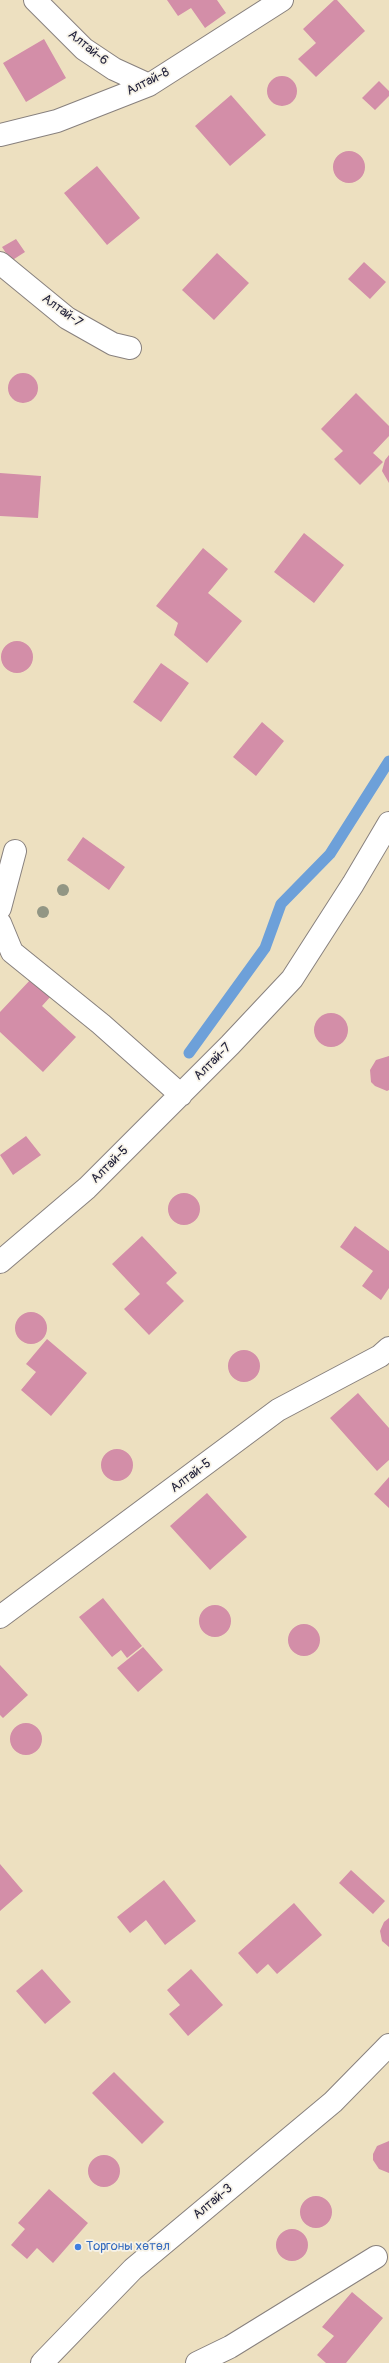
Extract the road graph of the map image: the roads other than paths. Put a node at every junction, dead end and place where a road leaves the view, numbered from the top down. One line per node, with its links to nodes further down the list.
1 (35, 0): 3 (street, Алтай-6)
2 (282, 0): 3 (street, Алтай-8)
3 (149, 85): 4 (street, Алтай-8)
4 (0, 135)
5 (0, 263): 6 (street, Алтай-7)
6 (130, 348)
7 (389, 823): 11 (street, Алтай-7)
8 (15, 851): 9 (street)
9 (0, 908)
10 (0, 923): 11 (street)
11 (181, 1095): 12 (street, Алтай-5)
12 (0, 1262)
13 (389, 1348): 14 (street, Алтай-5)
14 (0, 1617)
15 (389, 2045): 17 (street, Алтай-3)
16 (376, 2257): 18 (street)
17 (42, 2363)
18 (197, 2363)

